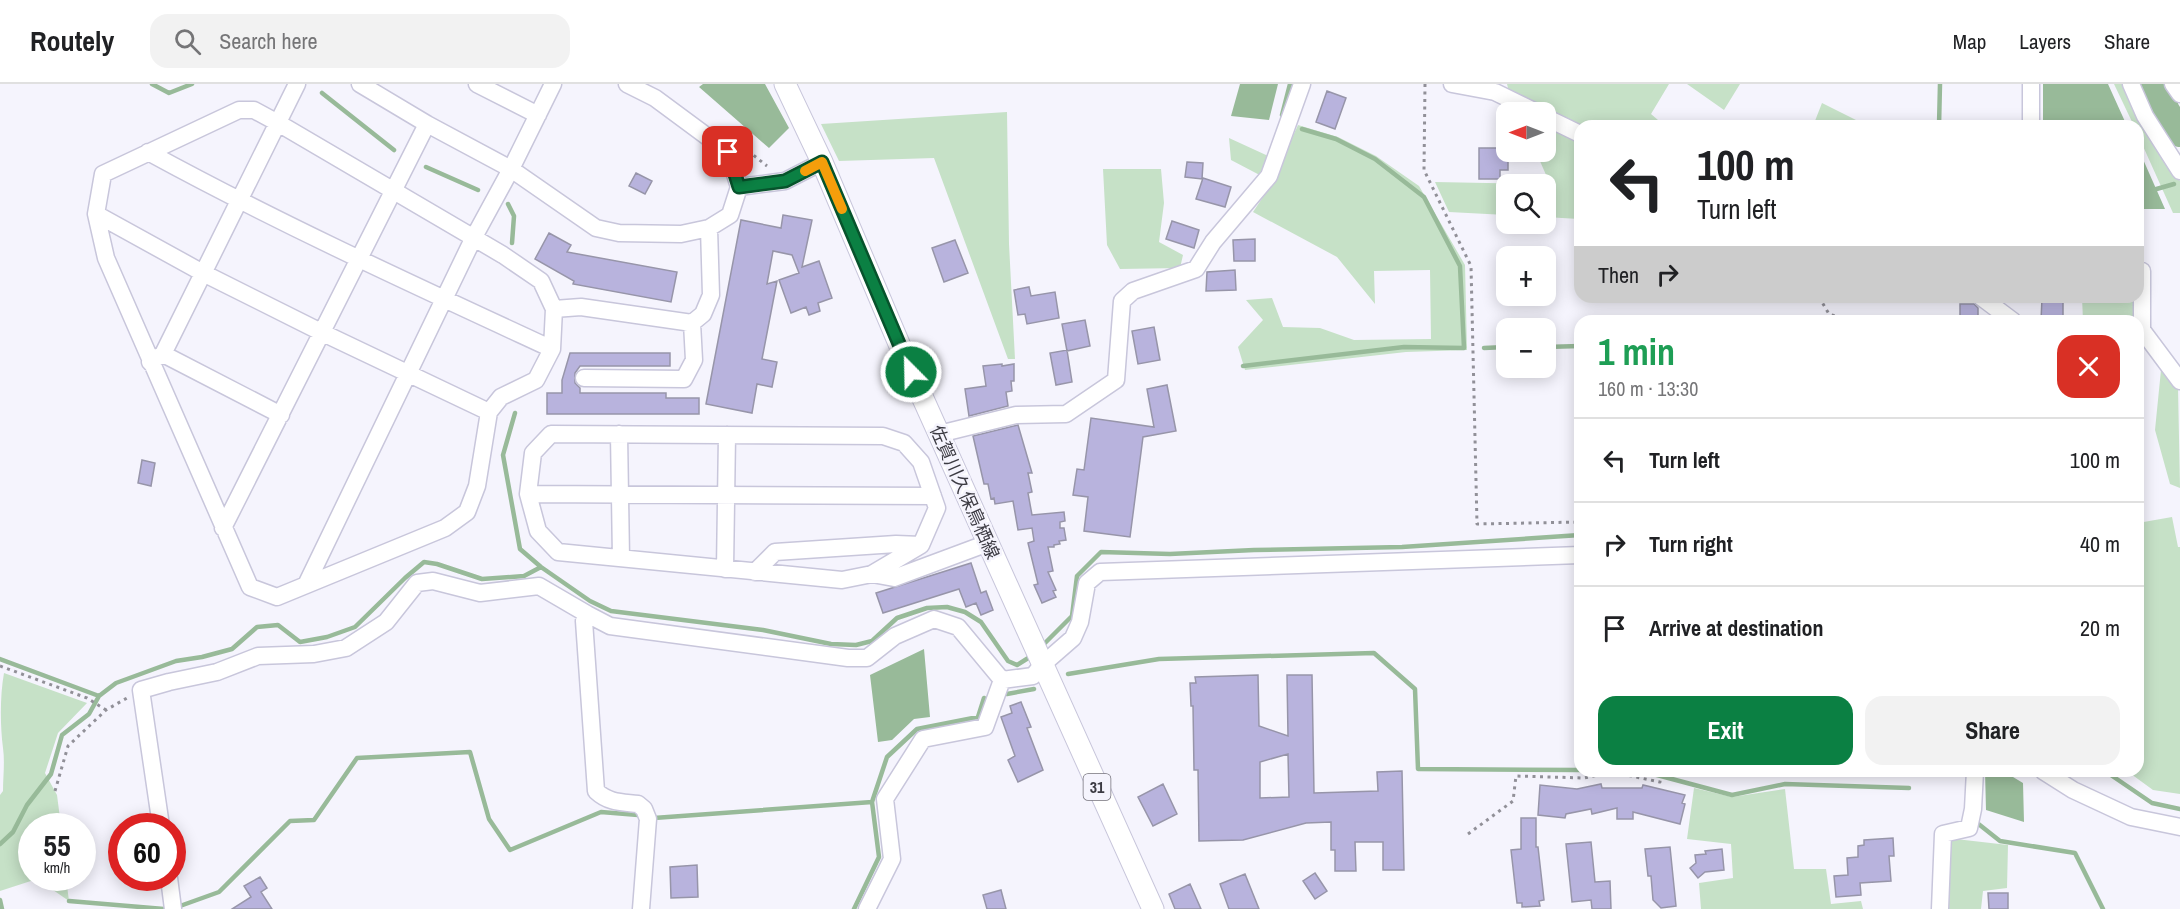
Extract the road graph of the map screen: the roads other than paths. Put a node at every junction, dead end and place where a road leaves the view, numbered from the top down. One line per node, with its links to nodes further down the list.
1 (297, 84): 17 (street)
2 (360, 84): 18 (street)
3 (477, 84): 14 (street)
4 (553, 84): 14 (street)
5 (627, 84): 24 (street)
6 (785, 84): 21 (main road, 佐賀川久保鳥栖線 / 31)
7 (1302, 84): 47 (street)
8 (1452, 84): 13 (street)
9 (2031, 84): 15 (street)
10 (2131, 84): 23 (street)
11 (2173, 84): 12 (street)
12 (2180, 94)
13 (1516, 102)
14 (538, 115): 22 (street)
15 (2031, 120)
16 (1556, 122): 19 (street)
17 (278, 123): 20 (street); 25 (street); 26 (street)
18 (427, 124): 22 (street); 25 (street)
19 (1574, 131)
20 (148, 152): 26 (street); 27 (street)
21 (822, 162): 24 (street); 47 (main road, 佐賀川久保鳥栖線 / 31)
22 (511, 169): 28 (street); 29 (street)
23 (2180, 171)
24 (739, 187): 28 (street)
25 (394, 191): 29 (street); 30 (street)
26 (238, 201): 30 (street); 31 (street)
27 (96, 214): 31 (street); 40 (street)
28 (709, 228): 36 (street)
29 (474, 237): 32 (street); 34 (street)
30 (359, 260): 32 (street); 37 (street)
31 (203, 273): 37 (street); 40 (street)
32 (444, 299): 39 (street); 41 (street)
33 (1989, 303): 35 (street)
34 (554, 309): 36 (street); 39 (street)
35 (2005, 315)
36 (692, 324): 42 (street)
37 (323, 333): 41 (street); 45 (street)
38 (2144, 334): 43 (street)
39 (552, 349): 44 (street)
40 (156, 358): 45 (street); 53 (street)
41 (408, 374): 44 (street); 61 (street)
42 (584, 378)
43 (2180, 381)
44 (489, 412): 61 (street)
45 (281, 415): 53 (street)
46 (619, 434): 48 (street); 49 (street); 50 (street)
47 (939, 434): 54 (main road, 佐賀川久保鳥栖線 / 31)
48 (726, 435): 51 (street); 52 (street)
49 (528, 494): 50 (street); 57 (street)
50 (620, 494): 51 (street); 57 (street)
51 (726, 495): 52 (street); 58 (street)
52 (933, 496): 55 (street)
53 (223, 528): 61 (street)
54 (988, 543): 60 (street); 63 (main road, 佐賀川久保鳥栖線 / 31)
55 (921, 545): 59 (street); 60 (street)
56 (1574, 555): 63 (street)
57 (621, 558): 58 (street)
58 (725, 569): 59 (street)
59 (755, 572): 60 (street)
60 (872, 574)
61 (306, 585)
62 (587, 615): 64 (street); 67 (street); 71 (street)
63 (1042, 665): 64 (street); 73 (main road, 31)
64 (1002, 680): 72 (street)
65 (1975, 777): 74 (street)
66 (2052, 777): 68 (street)
67 (159, 813)
68 (2180, 826)
69 (171, 891): 70 (street)
70 (173, 909)
71 (640, 909)
72 (867, 909)
73 (1153, 909)
74 (1940, 909)

